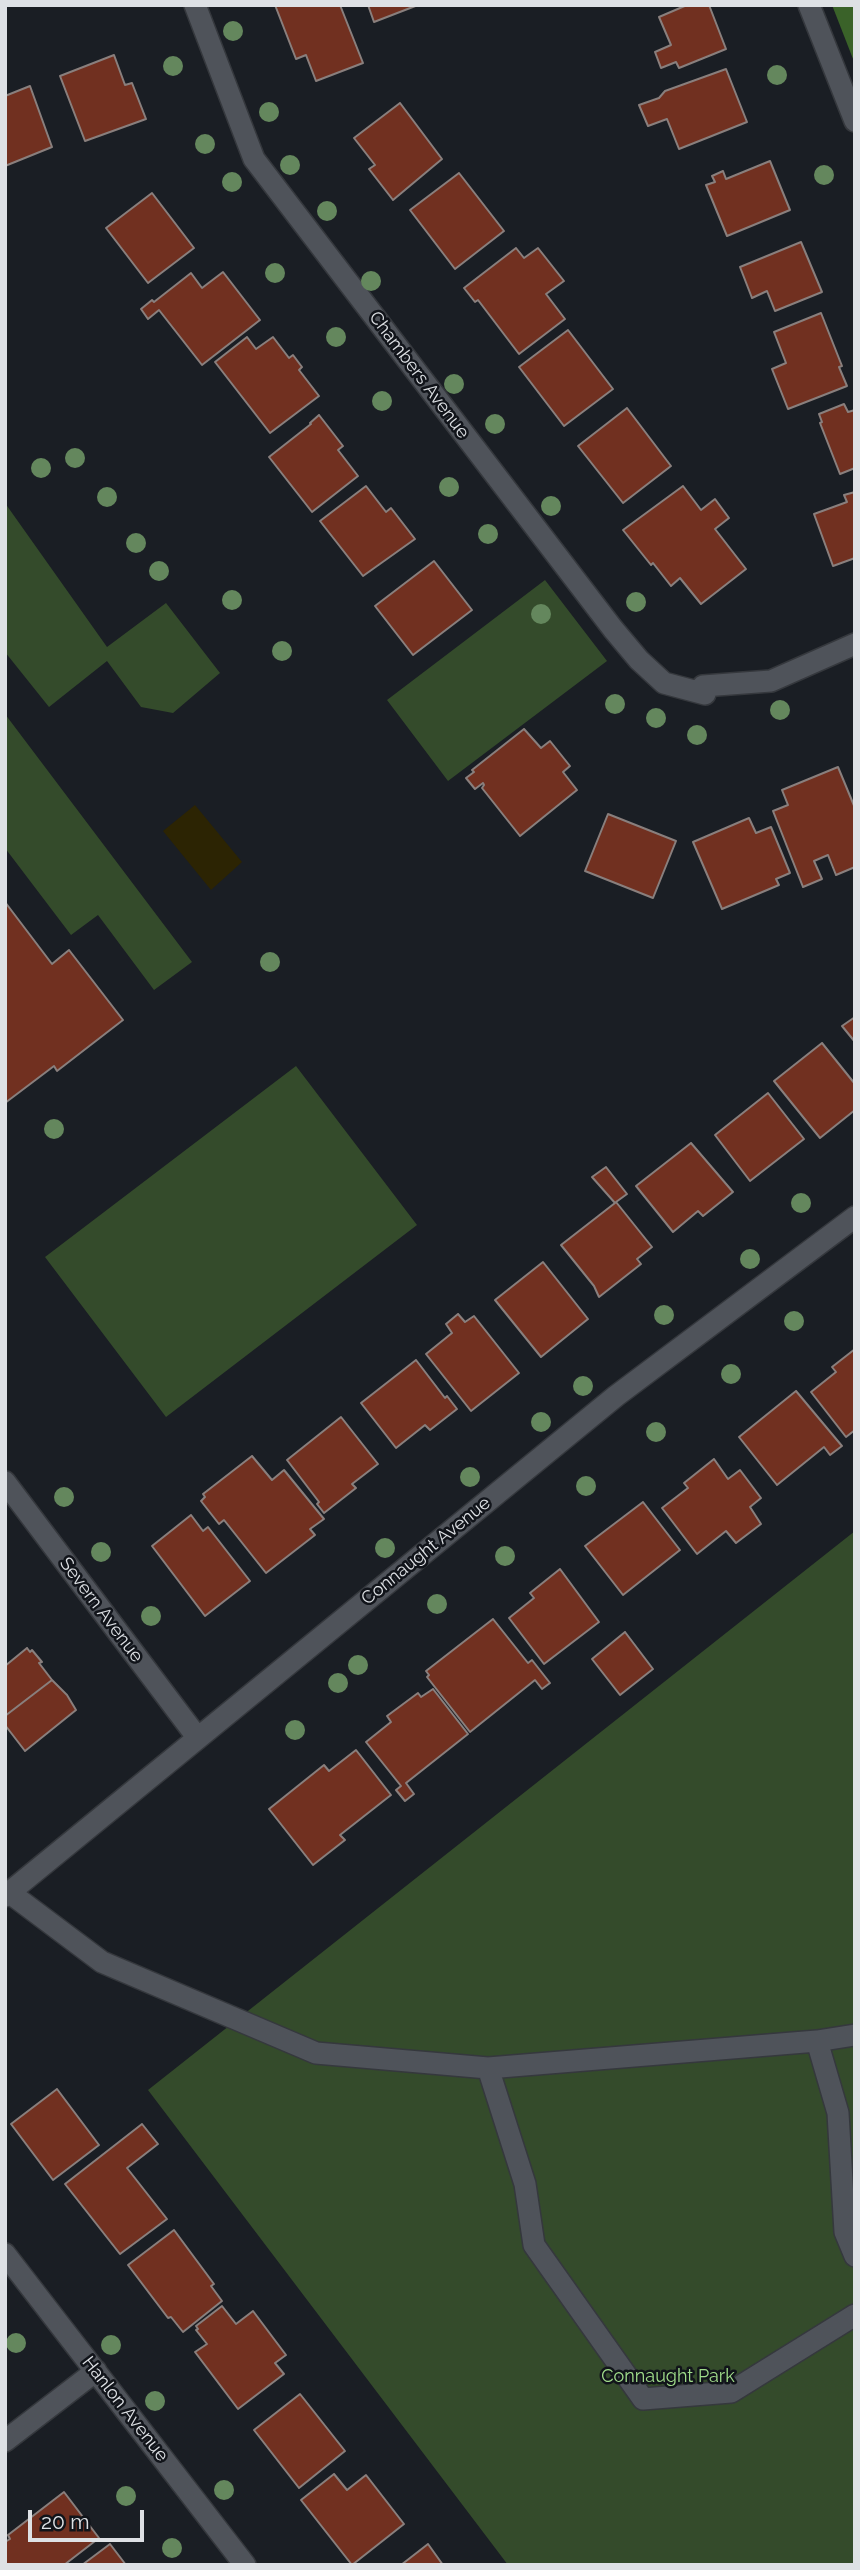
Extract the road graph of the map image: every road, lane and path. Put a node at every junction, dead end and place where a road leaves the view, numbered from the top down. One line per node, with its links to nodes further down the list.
1 (195, 5): 4 (street, Chambers Avenue)
2 (809, 5): 3 (street)
3 (855, 121)
4 (855, 644)
5 (855, 1217): 7 (street, Connaught Avenue)
6 (5, 1482): 7 (street, Severn Avenue)
7 (197, 1738): 8 (street, Connaught Avenue)
8 (8, 1895): 11 (street)
9 (855, 2035): 10 (street)
10 (817, 2041): 11 (street); 13 (street)
11 (488, 2068): 14 (street)
12 (5, 2254): 15 (street, Hanlon Avenue)
13 (855, 2256)
14 (855, 2315)
15 (96, 2371): 16 (street); 17 (street, Hanlon Avenue)
16 (5, 2441)
17 (245, 2565)

